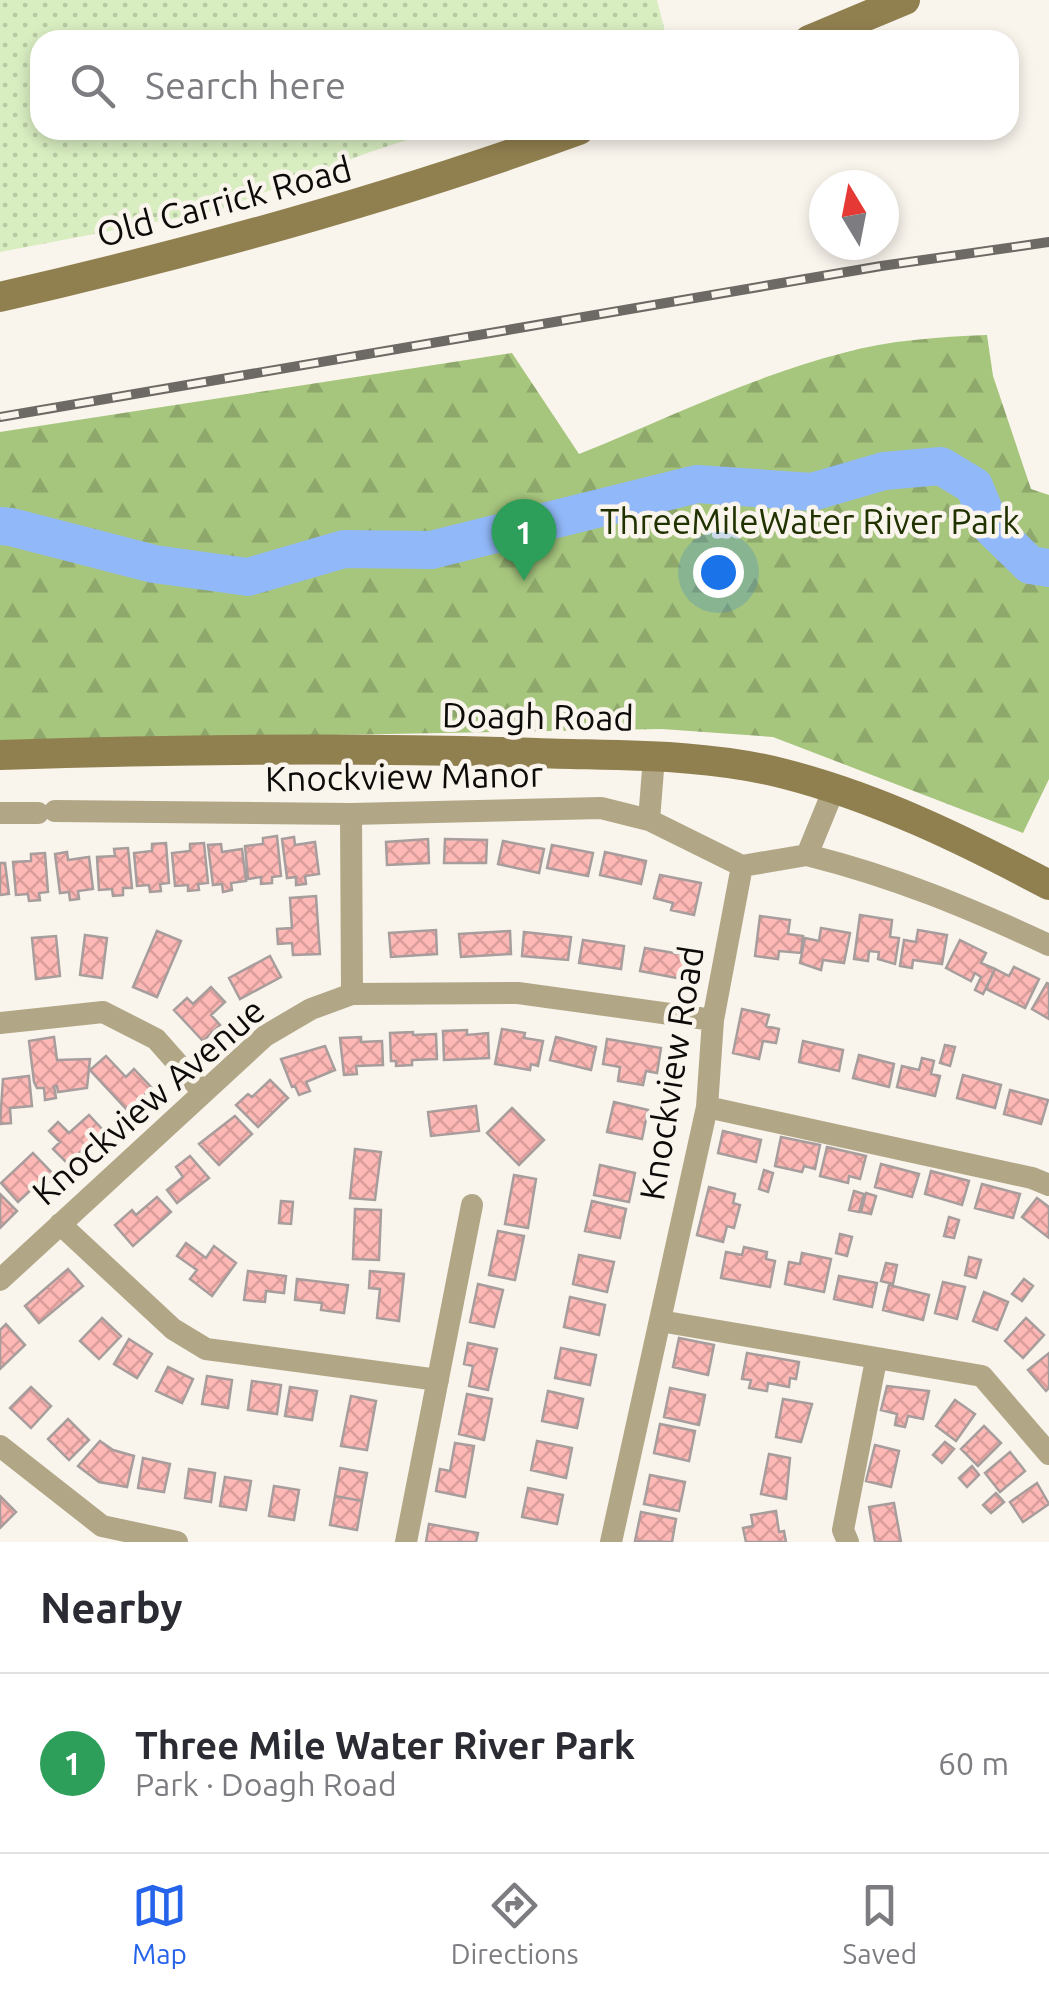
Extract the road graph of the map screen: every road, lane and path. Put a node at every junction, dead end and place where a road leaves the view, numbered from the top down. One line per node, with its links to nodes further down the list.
1 (904, 0): 2 (main road)
2 (872, 6): 3 (main road)
3 (827, 30)
4 (550, 140): 5 (main road, Old Carrick Road)
5 (0, 297)
6 (0, 756): 7 (main road, Doagh Road)
7 (654, 757): 8 (main road, Doagh Road); 11 (street)
8 (834, 789): 12 (street); 14 (main road, Doagh Road)
9 (0, 813): 10 (street, Knockview Manor)
10 (351, 814): 11 (street, Knockview Manor); 16 (street)
11 (649, 820): 13 (street, Knockview Manor)
12 (807, 855): 13 (street); 15 (street)
13 (742, 866): 17 (street, Knockview Road)
14 (1049, 885)
15 (1049, 945)
16 (352, 994): 17 (street, Knockview Avenue); 19 (street, Knockview Avenue)
17 (713, 1020): 20 (street, Knockview Road)
18 (0, 1023): 19 (street)
19 (202, 1090): 23 (street, Knockview Avenue)
20 (707, 1107): 21 (street); 25 (street, Knockview Road)
21 (1049, 1185)
22 (472, 1205): 27 (street)
23 (60, 1224): 24 (street, Knockview Avenue); 27 (street)
24 (0, 1280)
25 (660, 1321): 26 (street); 32 (street, Knockview Road)
26 (876, 1360): 29 (street); 33 (street)
27 (438, 1380): 31 (street)
28 (0, 1446): 30 (street)
29 (1049, 1454)
30 (177, 1542)
31 (406, 1542)
32 (611, 1542)
33 (848, 1542)

